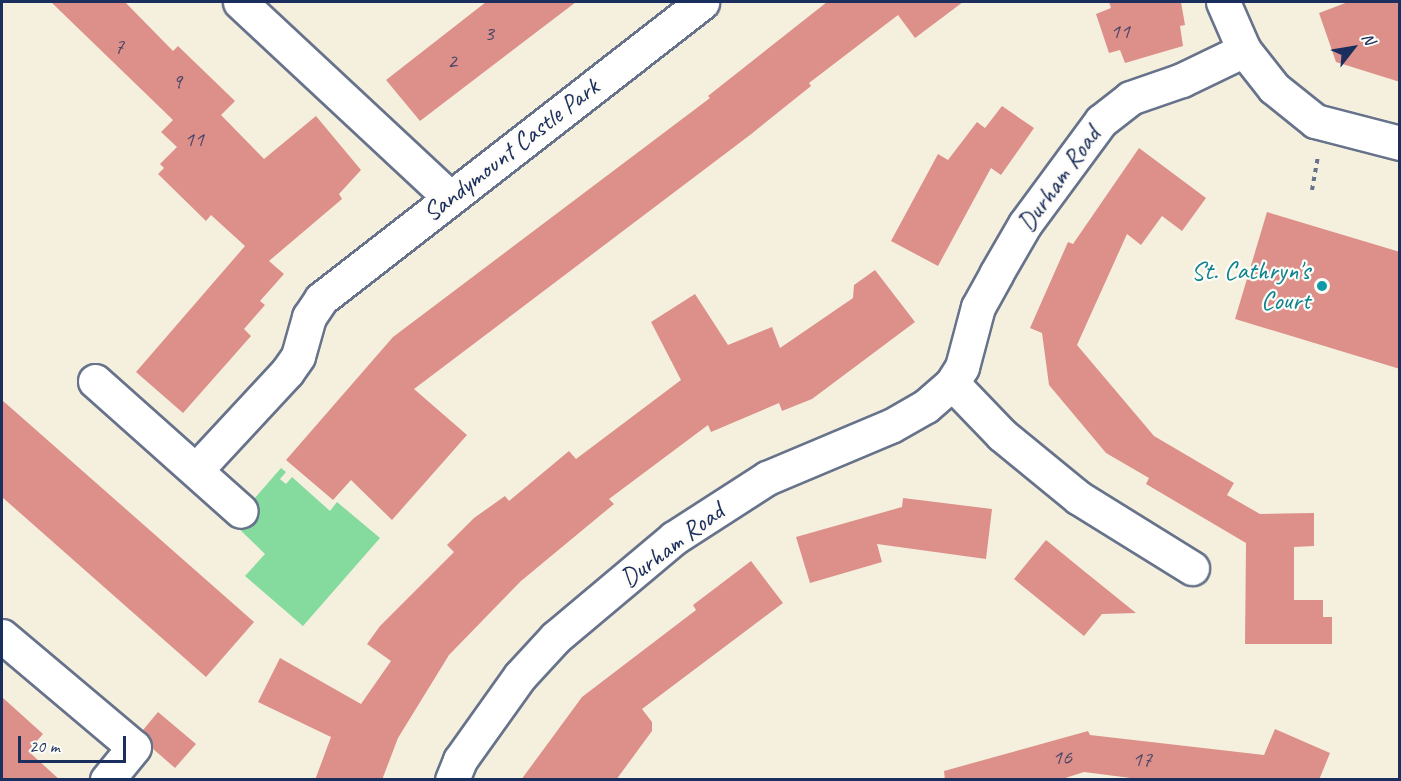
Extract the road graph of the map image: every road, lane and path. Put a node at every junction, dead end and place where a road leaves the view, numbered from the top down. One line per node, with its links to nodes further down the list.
1 (240, 2): 6 (street)
2 (1223, 2): 4 (street)
3 (698, 3): 6 (street, Sandymount Castle Park)
4 (1244, 50): 5 (street); 8 (street, Durham Road)
5 (1400, 143)
6 (449, 197): 9 (street, Sandymount Castle Park)
7 (95, 381): 9 (street)
8 (952, 383): 11 (street); 14 (street, Durham Road)
9 (196, 470): 10 (street)
10 (241, 511)
11 (1192, 568)
12 (2, 636): 13 (street)
13 (107, 780)
14 (452, 780)

